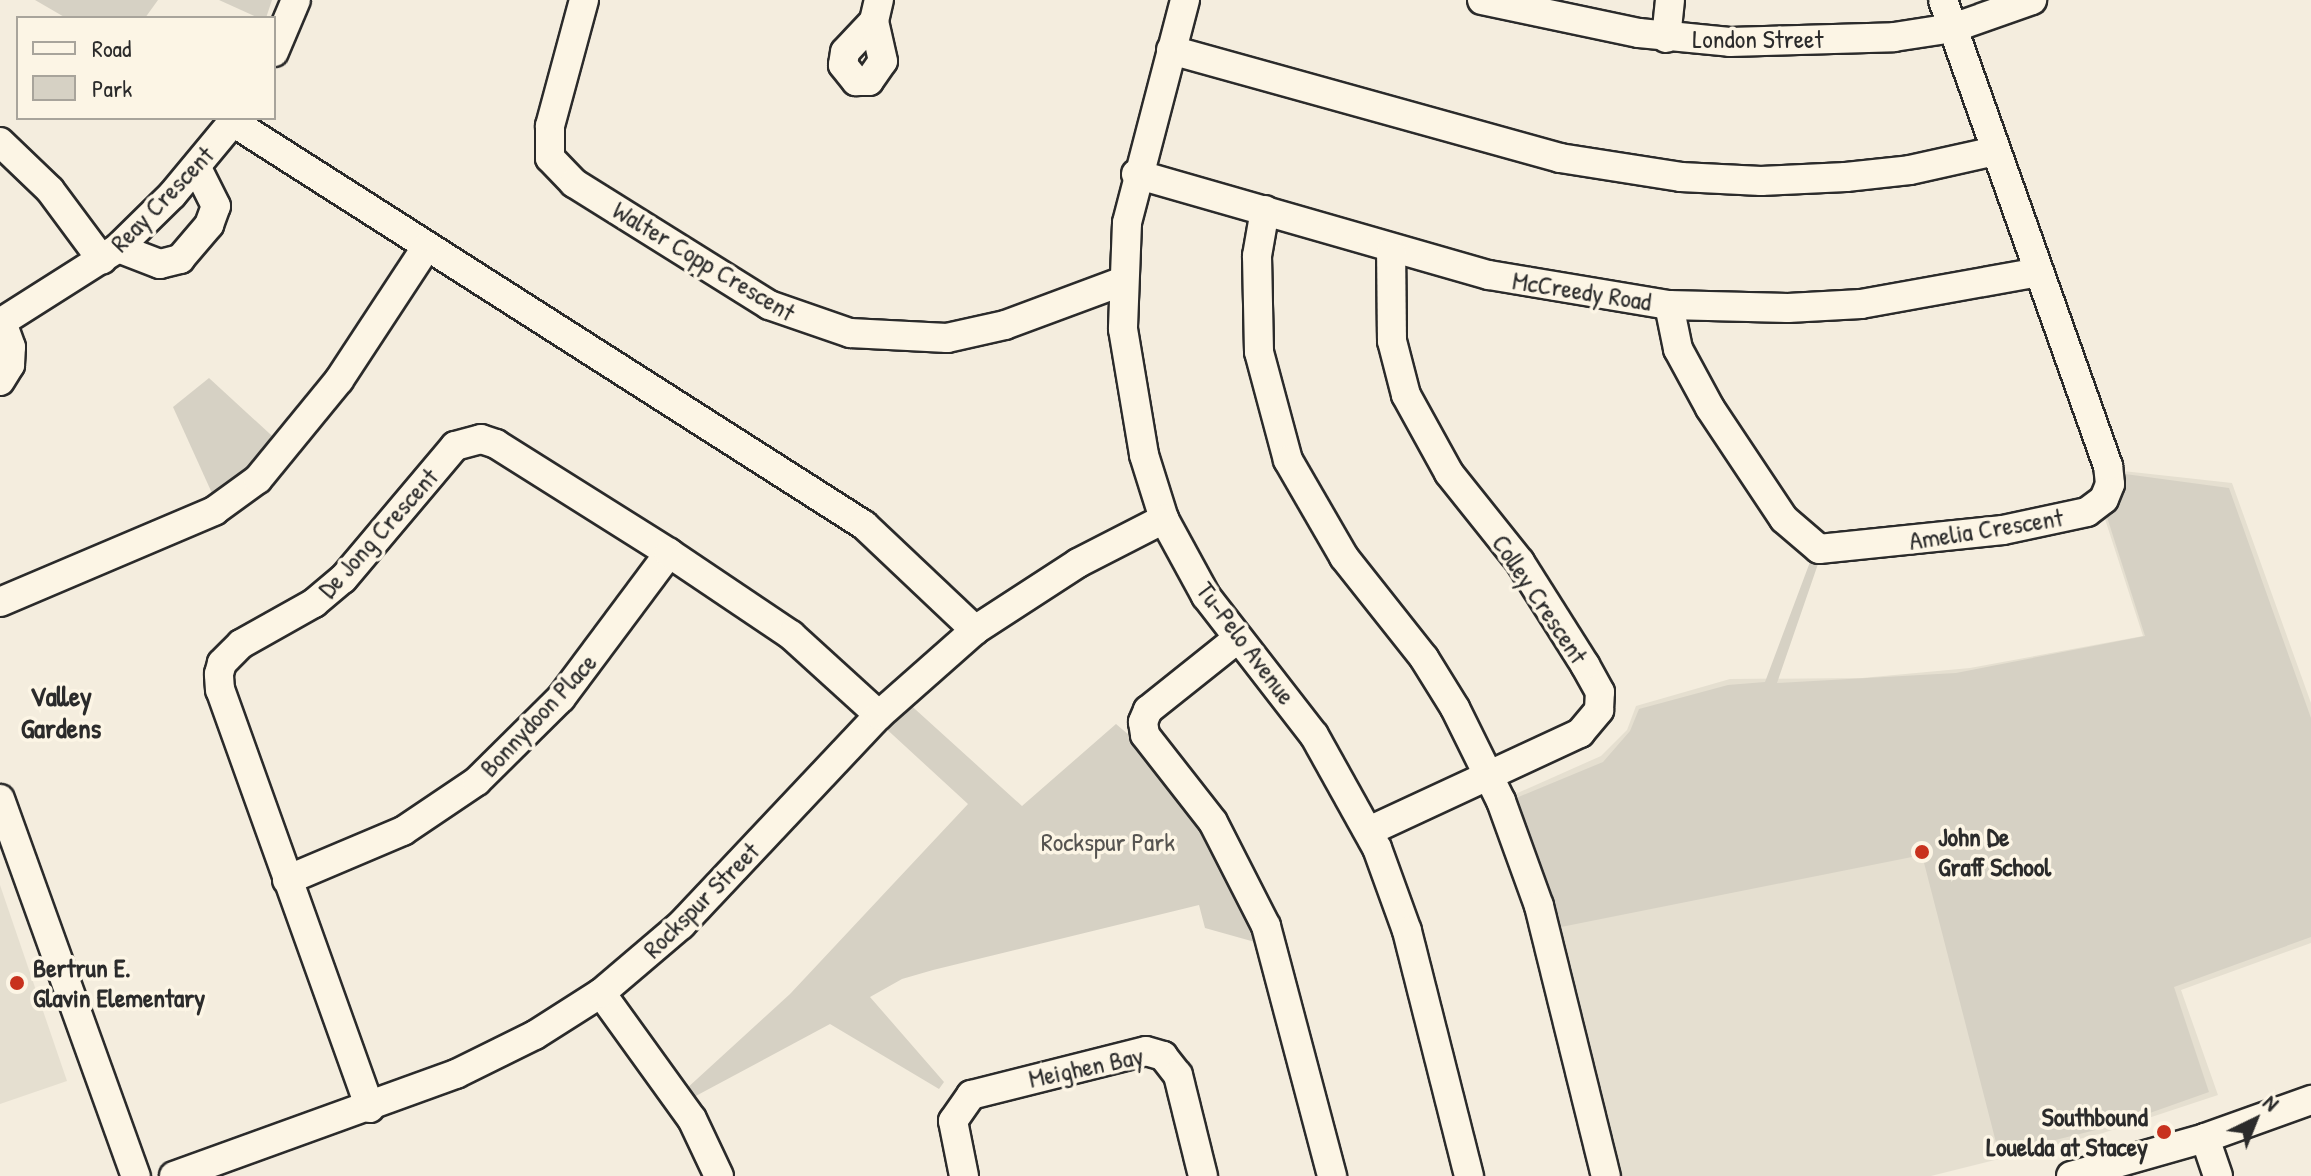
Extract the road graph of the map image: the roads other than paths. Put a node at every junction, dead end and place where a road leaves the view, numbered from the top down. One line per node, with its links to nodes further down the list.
1 (296, 0): 10 (street)
2 (584, 0): 22 (street, Walter Copp Crescent)
3 (1185, 0): 11 (street, Tu-Pelo Avenue)
4 (1482, 0): 9 (street, London Street)
5 (1670, 0): 9 (street)
6 (1943, 0): 8 (street, Amelia Crescent)
7 (2032, 0): 8 (street, London Street)
8 (1953, 28): 9 (street, London Street); 14 (street, Amelia Crescent)
9 (1666, 38)
10 (276, 47)
11 (1171, 50): 14 (street); 16 (street, Tu-Pelo Avenue)
12 (235, 120): 15 (street, Reay Crescent); 18 (street)
13 (0, 142): 20 (street)
14 (1996, 151): 21 (street, Amelia Crescent)
15 (197, 168): 20 (street, Reay Crescent); 20 (street)
16 (1136, 174): 17 (street, McCreedy Road); 22 (street, Tu-Pelo Avenue)
17 (1265, 210): 19 (street, McCreedy Road); 32 (street)
18 (427, 246): 28 (street); 29 (street)
19 (1391, 251): 23 (street, McCreedy Road); 32 (street, Colley Crescent)
20 (110, 254): 24 (street, Reay Crescent)
21 (2039, 272): 23 (street, McCreedy Road); 23 (street, Amelia Crescent)
22 (1123, 281): 26 (street, Tu-Pelo Avenue)
23 (1669, 305)
24 (1, 322): 25 (street)
25 (0, 381)
26 (1164, 519): 29 (street, Rockspur Street); 30 (street, Tu-Pelo Avenue)
27 (669, 553): 31 (street, De Jong Crescent); 35 (street, Bonnydoon Place); 35 (street, De Jong Crescent)
28 (0, 602)
29 (975, 630): 31 (street, Rockspur Street)
30 (1237, 639): 34 (street, Tu-Pelo Avenue); 45 (street)
31 (879, 715): 36 (street, Rockspur Street)
32 (1488, 774): 34 (street, Colley Crescent); 47 (street)
33 (0, 799): 40 (street)
34 (1369, 831): 46 (street, Tu-Pelo Avenue)
35 (287, 880): 38 (street, De Jong Crescent)
36 (601, 993): 38 (street, Rockspur Street); 42 (street)
37 (2311, 1100): 39 (street)
38 (370, 1108): 41 (street, Rockspur Street)
39 (2205, 1138): 48 (street); 49 (street)
40 (136, 1176)
41 (174, 1176)
42 (719, 1176)
43 (964, 1176): 44 (street, Meighen Bay)
44 (1203, 1176)
45 (1332, 1176)
46 (1469, 1176)
47 (1606, 1176)
48 (2071, 1176)
49 (2218, 1176)

